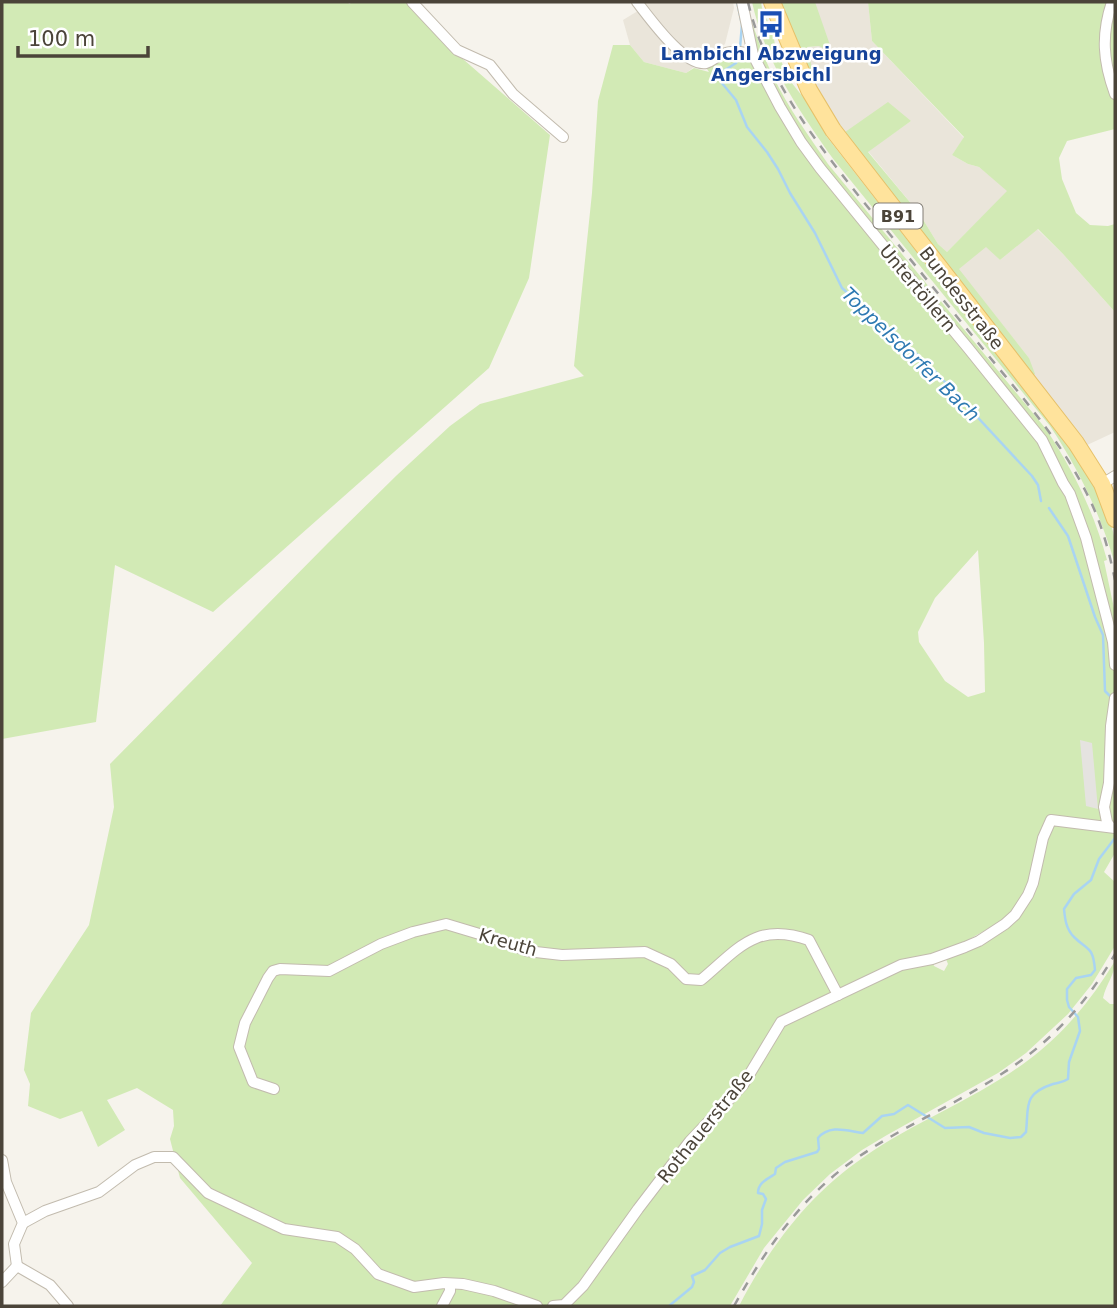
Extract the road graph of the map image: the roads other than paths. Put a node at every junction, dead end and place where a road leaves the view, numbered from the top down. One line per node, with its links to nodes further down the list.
1 (412, 2): 8 (street)
2 (637, 2): 6 (street)
3 (742, 2): 6 (street, Untertöllern)
4 (772, 2): 9 (main road, Bundesstraße / B91)
5 (1112, 2): 7 (street)
6 (753, 55): 11 (street, Untertöllern)
7 (1115, 94)
8 (562, 137)
9 (1109, 480): 10 (main road, Bundesstraße / B91)
10 (1115, 519)
11 (1115, 665)
12 (1115, 702): 13 (street)
13 (1112, 828): 14 (street, Rothauerstraße)
14 (838, 995): 15 (street, Kreuth); 24 (street, Rothauerstraße)
15 (274, 1089)
16 (2, 1160): 17 (street)
17 (23, 1223): 18 (street); 20 (street)
18 (17, 1266): 19 (street); 21 (street)
19 (2, 1282)
20 (450, 1284): 22 (street); 23 (street)
21 (68, 1306)
22 (442, 1306)
23 (537, 1306)
24 (553, 1306)

